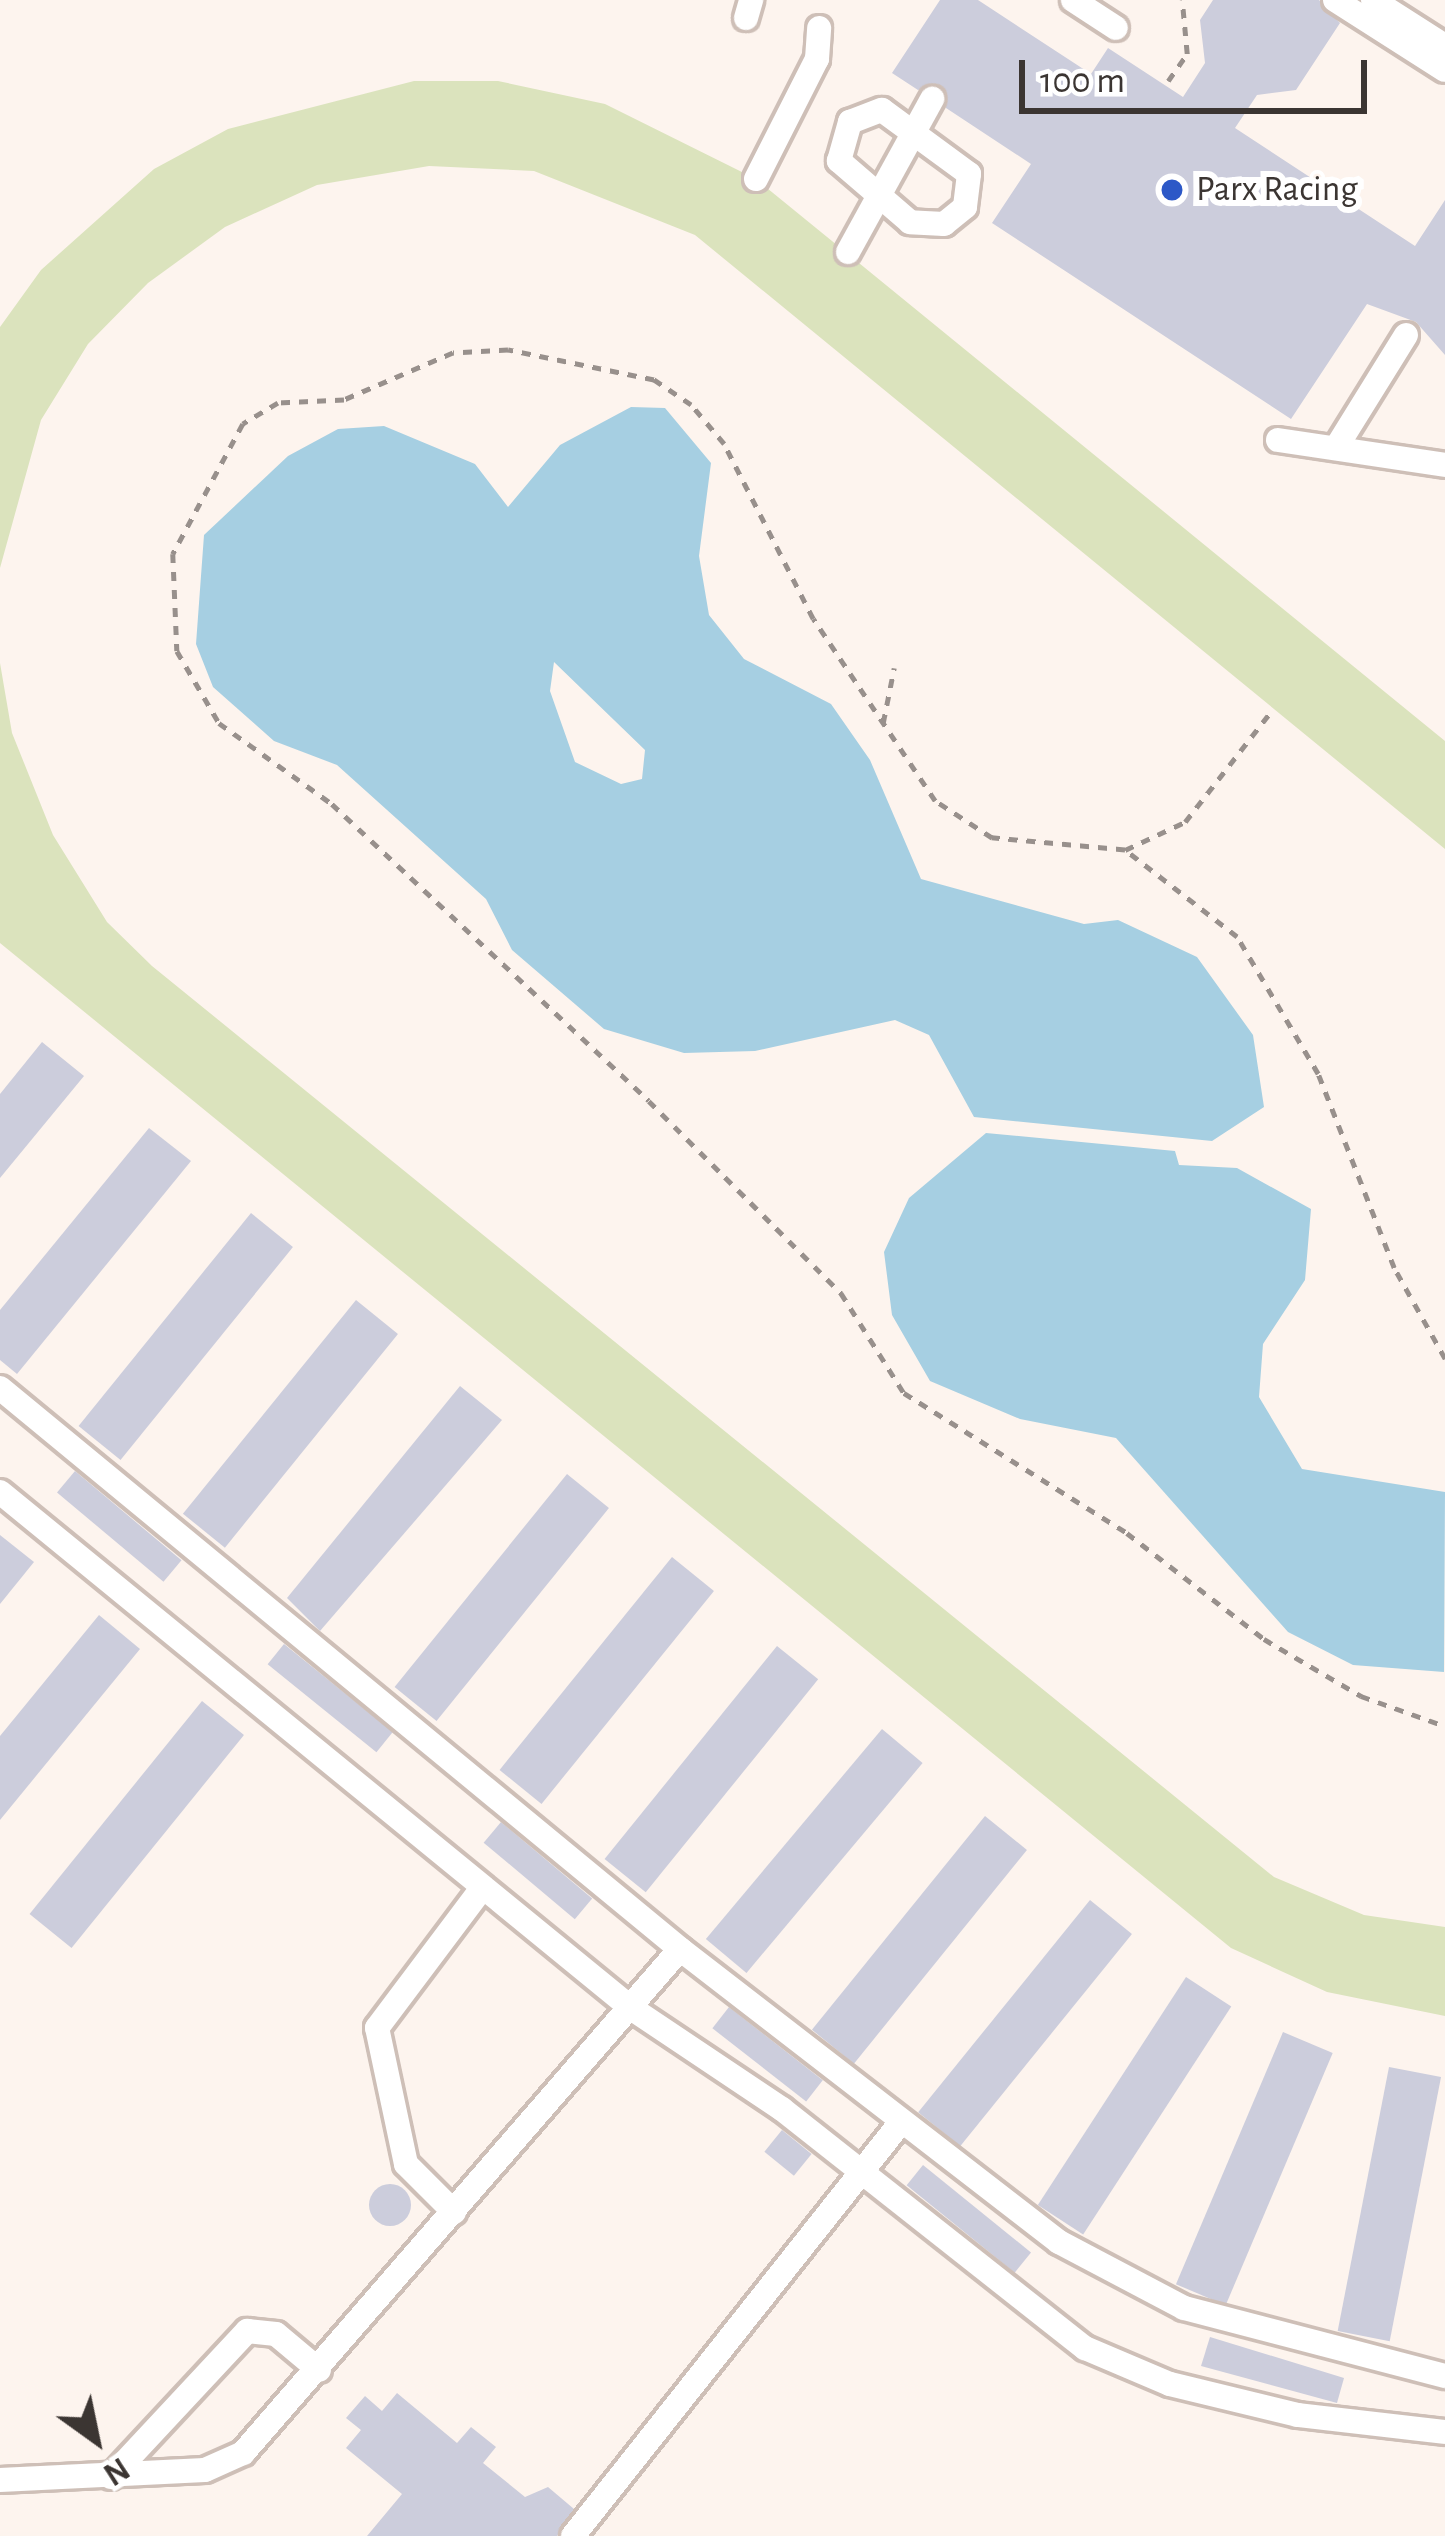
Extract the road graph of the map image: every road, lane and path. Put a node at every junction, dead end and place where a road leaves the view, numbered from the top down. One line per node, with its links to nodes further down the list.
1 (1073, 0): 6 (street)
2 (1182, 0): 9 (path)
3 (1335, 0): 8 (street)
4 (1373, 0): 7 (street)
5 (818, 28): 12 (street)
6 (1117, 28)
7 (1445, 46)
8 (1445, 70)
9 (1168, 81)
10 (932, 99): 11 (street)
11 (915, 129): 13 (street); 13 (street); 13 (street)
12 (756, 179)
13 (877, 198): 14 (street)
14 (848, 252)
15 (1406, 335): 17 (street)
16 (1278, 440): 17 (street)
17 (1340, 443): 18 (street)
18 (1445, 465)
19 (895, 668): 21 (path)
20 (1273, 709): 22 (path)
21 (884, 728): 22 (path); 26 (path)
22 (1125, 850): 23 (path)
23 (1445, 1359)
24 (0, 1388): 28 (street)
25 (0, 1492): 27 (street)
26 (1445, 1726)
27 (483, 1887): 29 (street); 32 (street)
28 (680, 1949): 29 (street); 30 (street)
29 (632, 2008): 31 (street); 32 (street)
30 (901, 2122): 31 (street); 34 (street)
31 (858, 2177): 35 (street); 38 (street)
32 (454, 2212): 33 (street)
33 (326, 2361): 36 (street); 36 (street)
34 (1445, 2376)
35 (1445, 2432)
36 (111, 2477): 37 (street)
37 (0, 2480)
38 (573, 2536)

